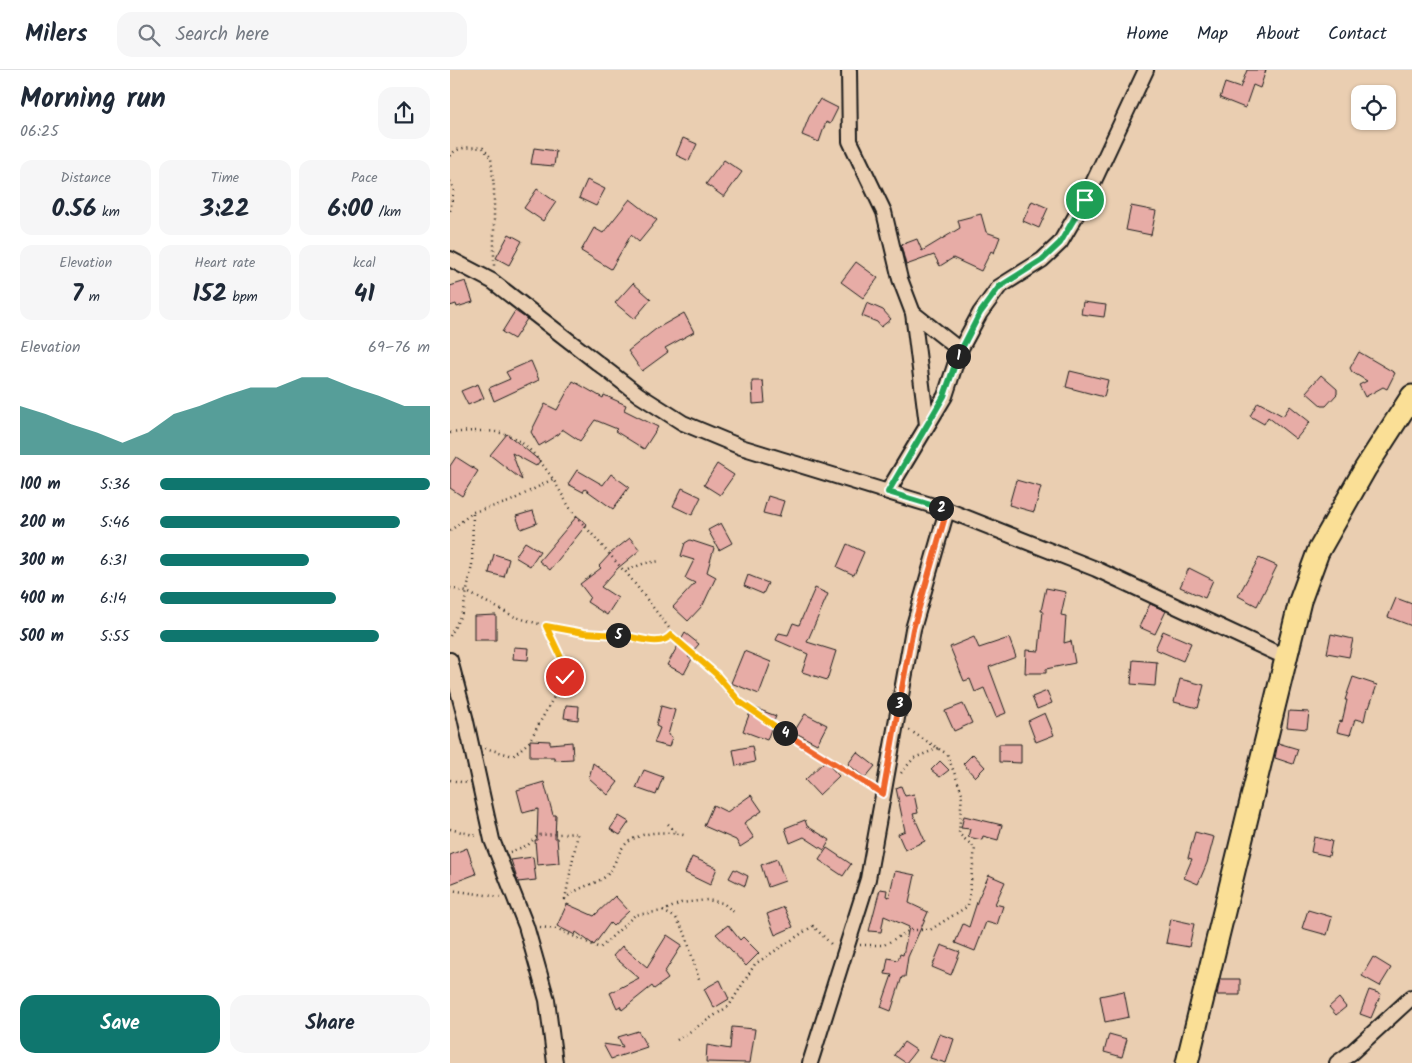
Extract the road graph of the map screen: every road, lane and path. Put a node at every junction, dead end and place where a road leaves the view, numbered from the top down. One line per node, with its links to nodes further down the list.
1 (849, 70): 8 (street)
2 (1146, 70): 9 (street)
3 (450, 156): 7 (path)
4 (450, 181): 5 (path)
5 (450, 211)
6 (450, 259): 7 (street)
7 (492, 281): 14 (street)
8 (913, 313): 9 (street); 11 (street)
9 (960, 350): 11 (street)
10 (1412, 396): 25 (main road)
11 (927, 426): 14 (street)
12 (450, 433): 13 (path)
13 (553, 479): 16 (path); 19 (path)
14 (888, 492): 15 (street)
15 (947, 510): 25 (street); 27 (street)
16 (473, 512): 17 (path); 21 (path)
17 (450, 531)
18 (661, 561): 19 (path)
19 (624, 571): 23 (path)
20 (450, 588): 21 (path)
21 (467, 592): 22 (path); 24 (path)
22 (546, 626): 23 (path); 28 (path)
23 (671, 635): 30 (path)
24 (450, 636)
25 (1285, 657): 48 (main road)
26 (450, 660): 28 (street)
27 (896, 722): 29 (path); 30 (street)
28 (472, 748): 35 (street)
29 (939, 748): 30 (path); 42 (path)
30 (883, 794): 42 (street)
31 (668, 824): 33 (path)
32 (450, 829): 35 (path)
33 (676, 832): 34 (path); 36 (path)
34 (687, 836)
35 (492, 840): 36 (street)
36 (499, 856): 38 (street)
37 (450, 890): 38 (path)
38 (516, 900): 41 (street)
39 (662, 912): 40 (path); 41 (path); 43 (path)
40 (736, 914)
41 (526, 926): 46 (street)
42 (847, 952): 45 (path); 47 (street)
43 (700, 984)
44 (1412, 997): 49 (street)
45 (678, 1040)
46 (555, 1063)
47 (810, 1063)
48 (1188, 1063)
49 (1337, 1063)

